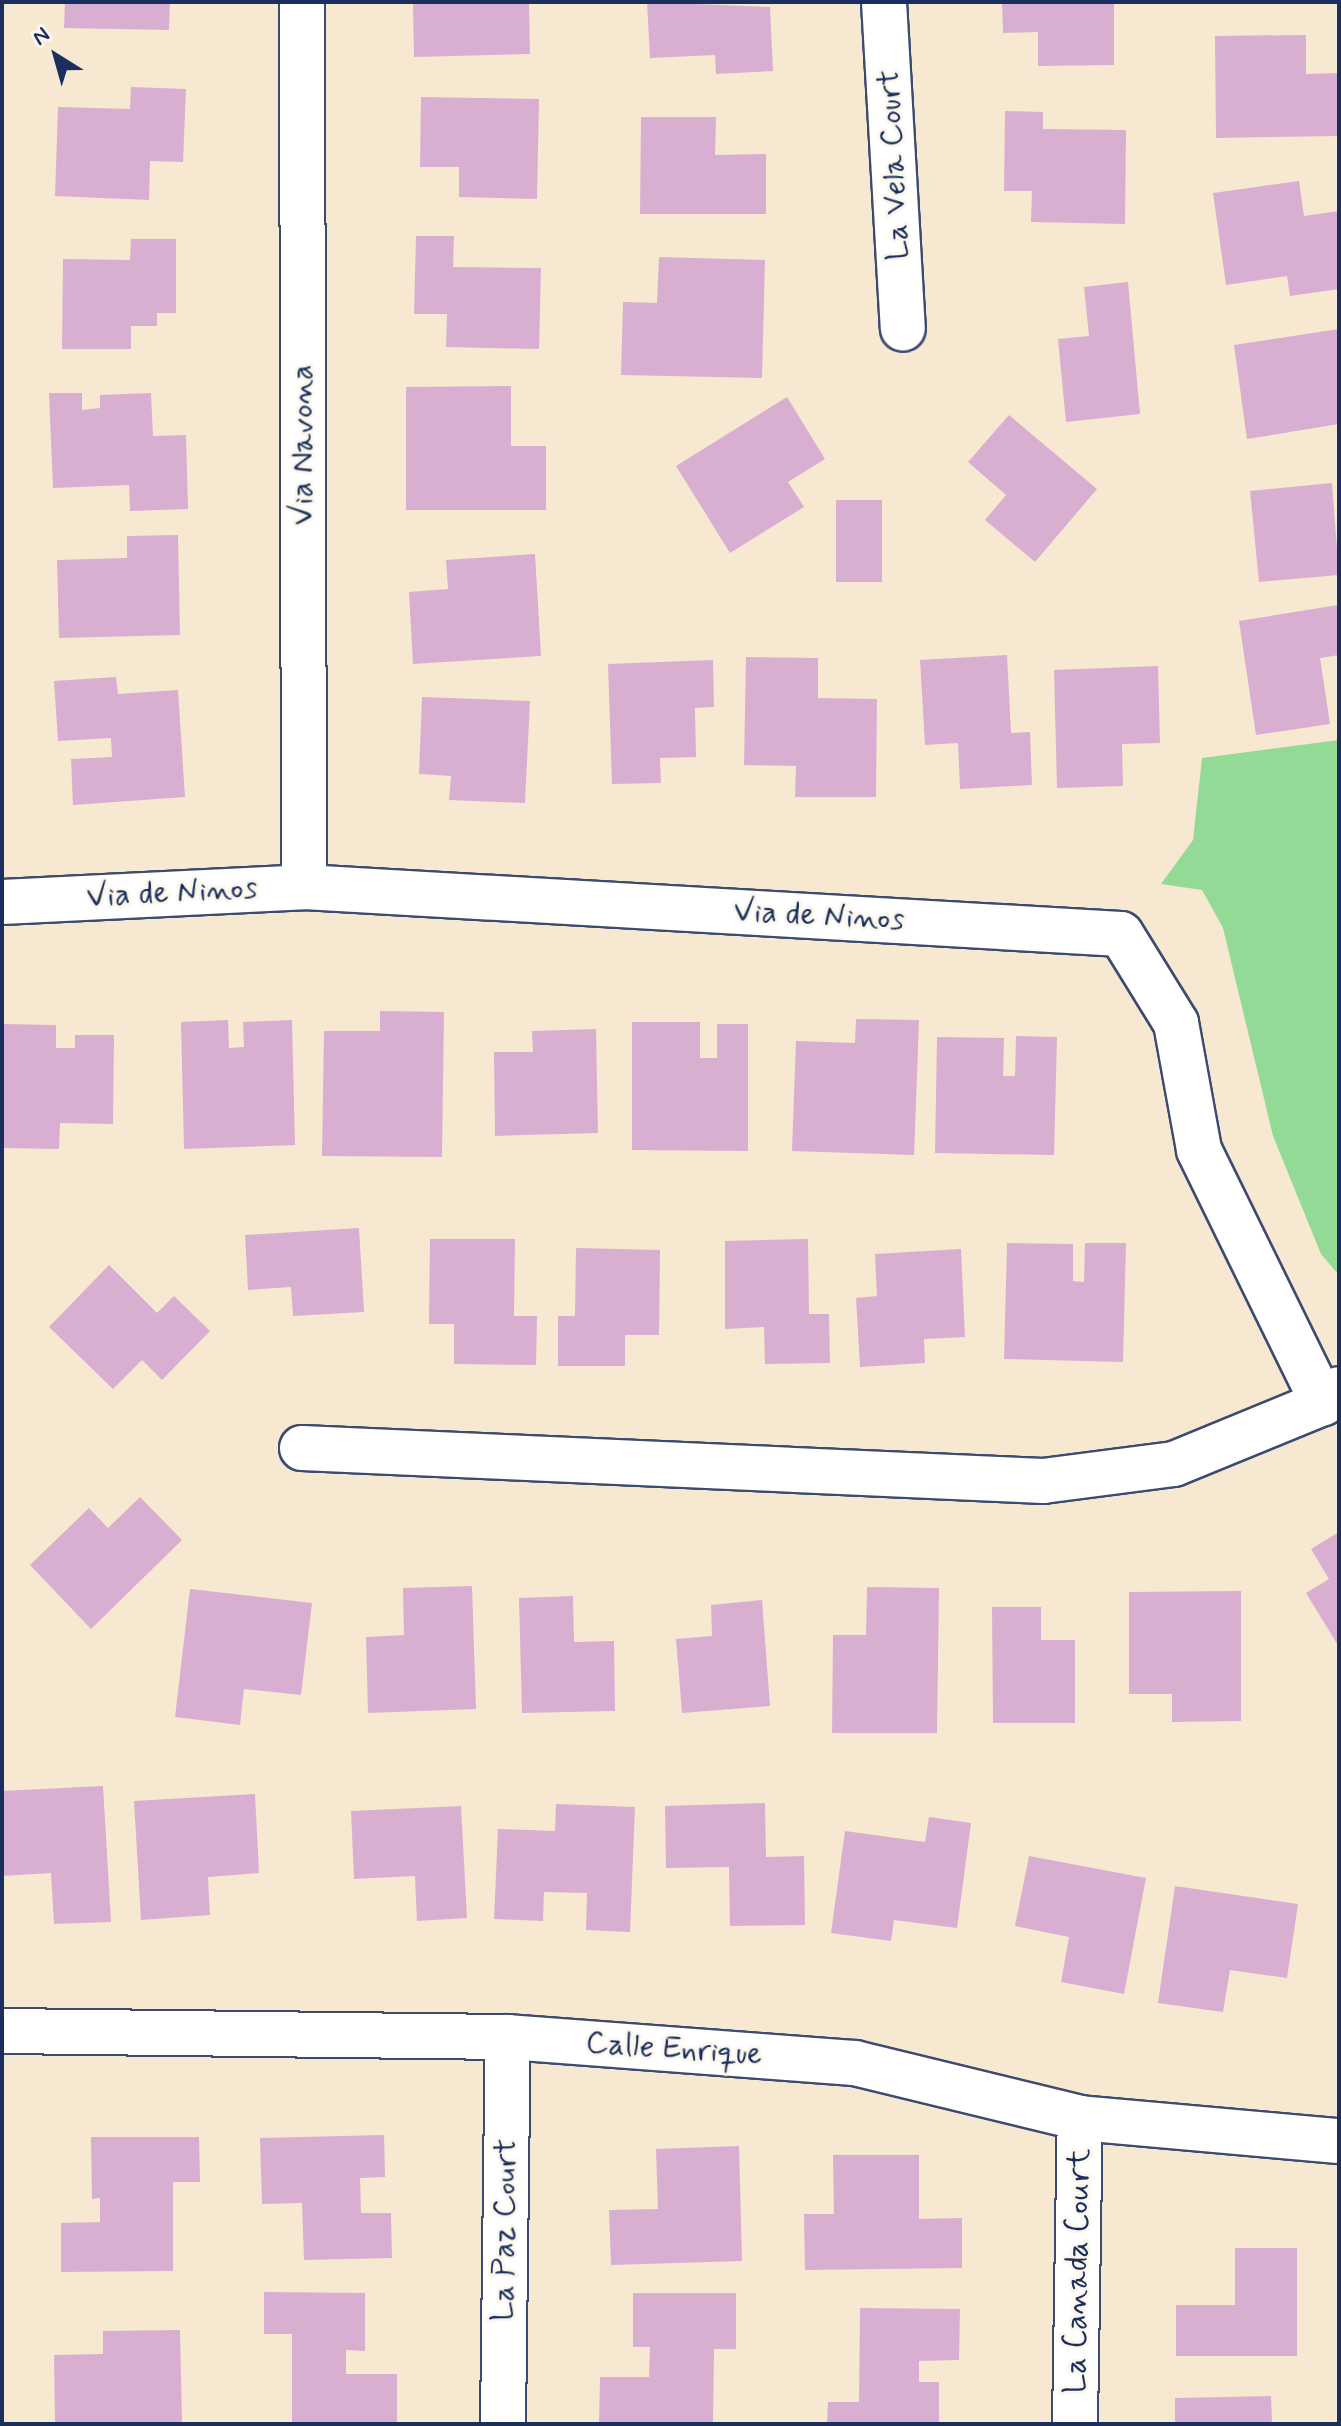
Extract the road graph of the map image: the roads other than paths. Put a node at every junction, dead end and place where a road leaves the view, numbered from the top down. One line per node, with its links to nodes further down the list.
1 (302, 2): 4 (street, Via Navona)
2 (884, 2): 3 (street, La Vela Court)
3 (903, 328)
4 (304, 887): 5 (street, Via de Ninos); 6 (street, Via de Ninos)
5 (2, 902)
6 (1331, 1396): 7 (street)
7 (302, 1448)
8 (2, 2031): 9 (street, Calle Enrique)
9 (508, 2037): 10 (street, Calle Enrique); 12 (street, La Paz Court)
10 (1080, 2118): 11 (street, Calle Enrique); 13 (street, La Canada Court)
11 (1339, 2141)
12 (503, 2424)
13 (1075, 2424)

